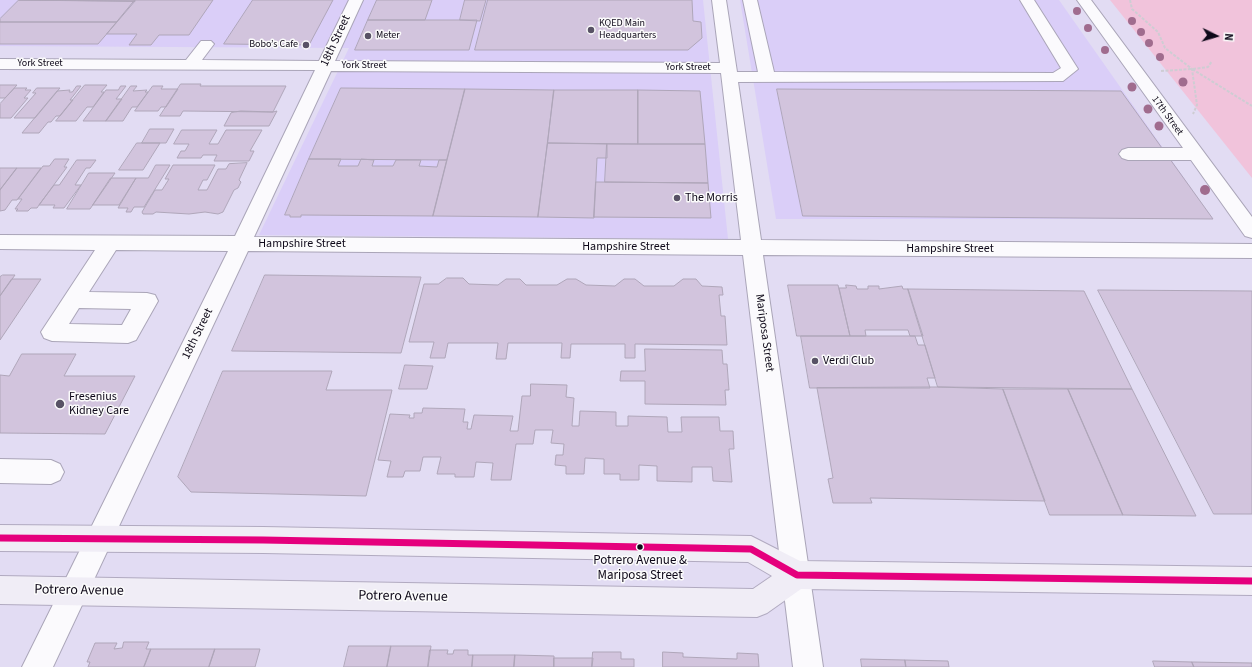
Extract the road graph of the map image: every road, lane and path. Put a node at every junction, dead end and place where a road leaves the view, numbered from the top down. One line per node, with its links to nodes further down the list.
1 (356, 0): 11 (street, 18th Street)
2 (719, 0): 14 (street, Mariposa Street)
3 (750, 0): 15 (street)
4 (1027, 0): 15 (street, York Street)
5 (1084, 0): 17 (street, 17th Street)
6 (1130, 0): 12 (path)
7 (206, 44): 10 (street)
8 (1212, 61): 12 (path)
9 (0, 64): 10 (street, York Street)
10 (191, 65): 11 (street, York Street)
11 (325, 66): 14 (street, York Street); 23 (street, 18th Street)
12 (1192, 69): 13 (path); 16 (path); 17 (path)
13 (1166, 71)
14 (729, 72): 15 (street, York Street); 24 (street, Mariposa Street)
15 (767, 77)
16 (1252, 106)
17 (1183, 137): 19 (street, 17th Street)
18 (1128, 154): 19 (street)
19 (1195, 154): 20 (street, 17th Street)
20 (1252, 231)
21 (0, 242): 22 (street, Hampshire Street)
22 (110, 243): 23 (street, Hampshire Street); 26 (street)
23 (241, 244): 24 (street, Hampshire Street); 30 (street, 18th Street)
24 (752, 248): 25 (street, Hampshire Street); 31 (street, Mariposa Street)
25 (1252, 251)
26 (72, 300)
27 (0, 471): 28 (street)
28 (51, 472)
29 (0, 538): 30 (main road)
30 (98, 539): 31 (main road); 34 (street, 18th Street)
31 (796, 575): 32 (main road); 34 (main road, Potrero Avenue); 36 (street, Mariposa Street)
32 (1252, 581)
33 (0, 590): 34 (main road, Potrero Avenue)
34 (74, 591): 35 (street, 18th Street)
35 (37, 667)
36 (808, 667)

